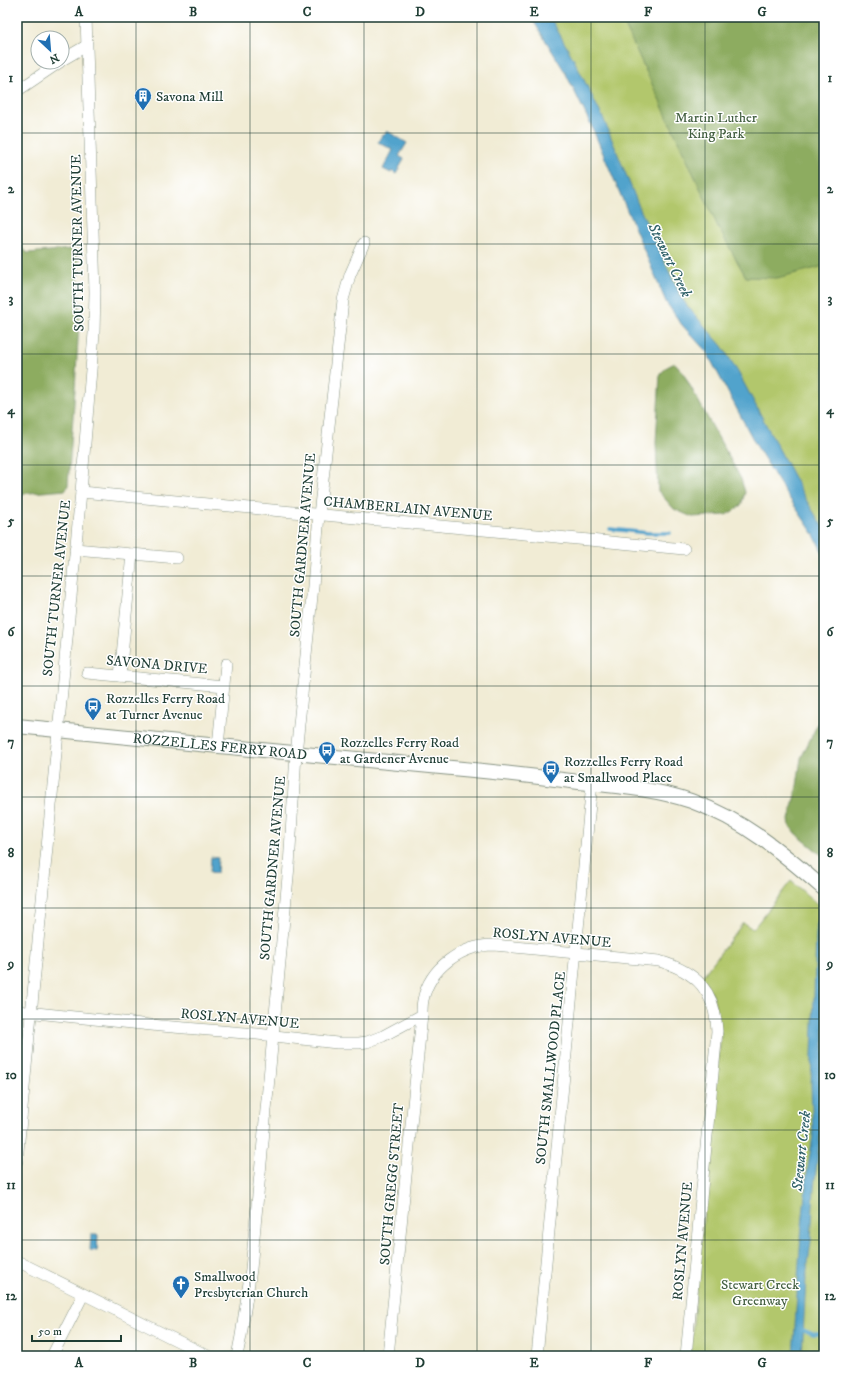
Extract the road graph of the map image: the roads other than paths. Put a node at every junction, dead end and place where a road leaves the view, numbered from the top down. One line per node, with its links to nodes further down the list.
1 (86, 17): 2 (street, SOUTH TURNER AVENUE)
2 (86, 46): 3 (street); 7 (street, SOUTH TURNER AVENUE)
3 (70, 56)
4 (48, 70): 5 (street)
5 (17, 91)
6 (364, 243): 8 (street, SOUTH GARDNER AVENUE)
7 (81, 492): 8 (street, CHAMBERLAIN AVENUE); 9 (street, SOUTH TURNER AVENUE)
8 (319, 515): 10 (street, CHAMBERLAIN AVENUE); 20 (street, SOUTH GARDNER AVENUE)
9 (75, 549): 11 (street); 18 (street, SOUTH TURNER AVENUE)
10 (684, 549)
11 (132, 554): 12 (street); 15 (street)
12 (177, 558)
13 (226, 664): 16 (street)
14 (87, 673): 15 (street, SAVONA DRIVE)
15 (120, 676): 16 (street, SAVONA DRIVE)
16 (224, 686): 19 (street)
17 (17, 726): 18 (street, ROZZELLES FERRY ROAD)
18 (58, 730): 19 (street, ROZZELLES FERRY ROAD); 25 (street, SOUTH TURNER AVENUE)
19 (218, 746): 20 (street, ROZZELLES FERRY ROAD)
20 (296, 754): 21 (street, ROZZELLES FERRY ROAD); 27 (street, SOUTH GARDNER AVENUE)
21 (592, 783): 22 (street, ROZZELLES FERRY ROAD); 23 (street, SOUTH SMALLWOOD PLACE)
22 (824, 889)
23 (576, 954): 26 (street, ROSLYN AVENUE); 35 (street, SOUTH SMALLWOOD PLACE); 36 (street, ROSLYN AVENUE)
24 (17, 1011): 25 (street, ROSLYN AVENUE)
25 (32, 1012): 27 (street, ROSLYN AVENUE); 28 (street, SOUTH TURNER AVENUE)
26 (422, 1015): 27 (street, ROSLYN AVENUE); 34 (street, SOUTH GREGG STREET)
27 (273, 1036): 33 (street, SOUTH GARDNER AVENUE)
28 (17, 1160)
29 (17, 1262): 30 (street)
30 (83, 1295): 31 (street); 32 (street)
31 (52, 1356)
32 (208, 1356)
33 (237, 1356)
34 (388, 1356)
35 (537, 1356)
36 (686, 1356)

